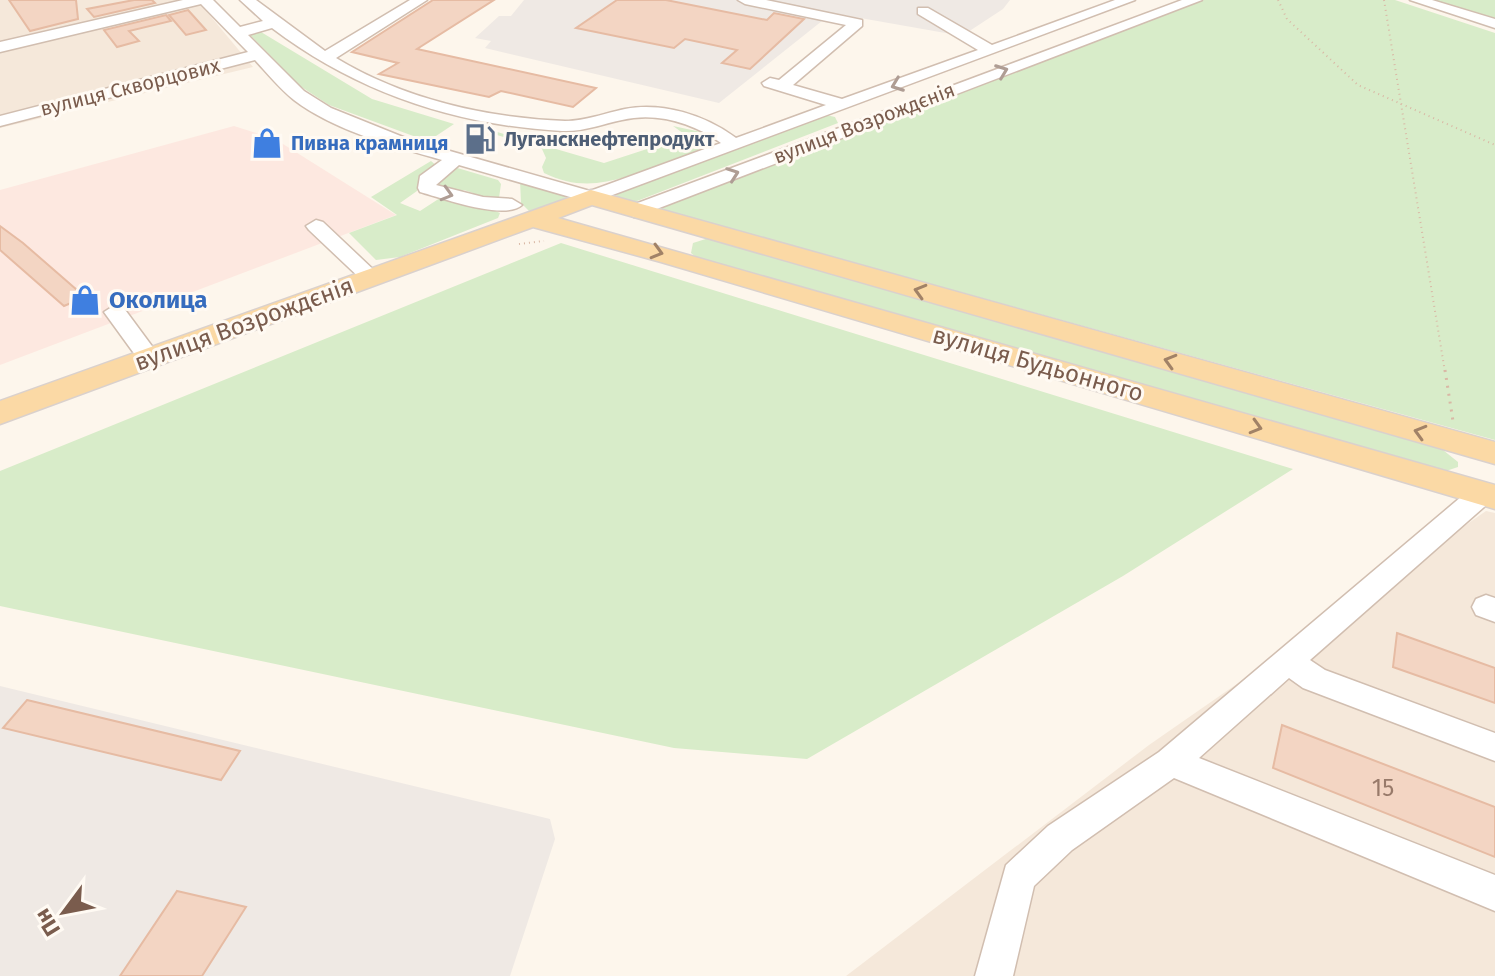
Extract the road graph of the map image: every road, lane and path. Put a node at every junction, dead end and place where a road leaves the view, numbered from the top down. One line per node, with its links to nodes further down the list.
1 (203, 0): 13 (street); 14 (street)
2 (247, 0): 11 (street)
3 (420, 0): 17 (street)
4 (745, 0): 19 (street)
5 (1128, 0): 15 (street, вулиця Возрождєнія)
6 (1195, 0): 21 (street, вулиця Возрождєнія, one-way to 6)
7 (1278, 0): 18 (path)
8 (1384, 0): 18 (path)
9 (1417, 0): 12 (street)
10 (923, 11): 15 (street)
11 (274, 23): 13 (street); 17 (street)
12 (1495, 24)
13 (237, 33): 16 (street)
14 (0, 47)
15 (990, 50): 19 (street, вулиця Возрождєнія, one-way to 19)
16 (259, 54): 20 (street, вулиця Скворцових); 24 (street)
17 (326, 57): 22 (street)
18 (1401, 105): 23 (path); 35 (path)
19 (837, 108): 21 (street); 22 (street, вулиця Возрождєнія)
20 (0, 121)
21 (859, 125): 27 (street, вулиця Возрождєнія, one-way to 21)
22 (734, 145): 26 (street, вулиця Возрождєнія)
23 (1495, 145)
24 (457, 158): 25 (street); 28 (street, one-way to 28)
25 (511, 174): 26 (street); 28 (street)
26 (591, 197): 27 (main road, вулиця Будьонного); 28 (main road, вулиця Возрождєнія)
27 (634, 211): 30 (main road, вулиця Возрождєнія); 36 (main road, вулиця Будьонного, one-way to 27)
28 (520, 223): 30 (main road); 30 (path); 31 (main road, вулиця Возрождєнія)
29 (316, 226): 31 (street)
30 (568, 235): 37 (main road, вулиця Будьонного, one-way to 37)
31 (371, 278): 33 (main road, вулиця Возрождєнія)
32 (115, 312): 33 (street)
33 (149, 358): 34 (main road, вулиця Возрождєнія)
34 (0, 413)
35 (1453, 421)
36 (1495, 453)
37 (1491, 491): 38 (street)
38 (1290, 662): 39 (street); 40 (street)
39 (1495, 747)
40 (1171, 762): 41 (street); 42 (street)
41 (1495, 893)
42 (994, 976)

